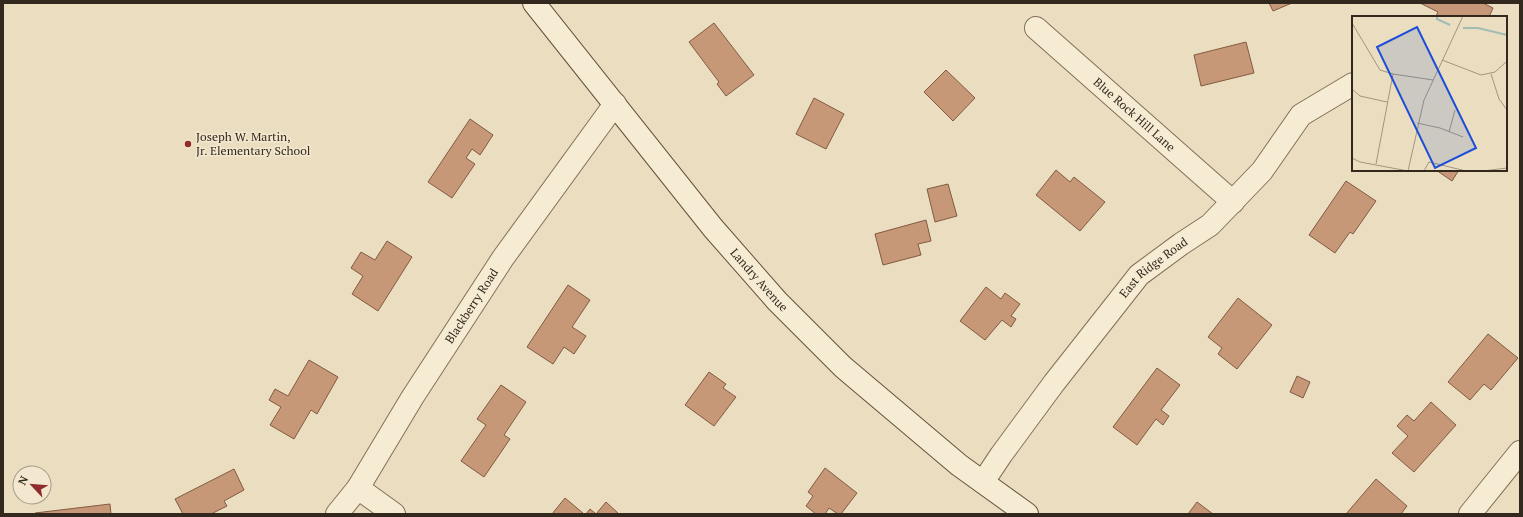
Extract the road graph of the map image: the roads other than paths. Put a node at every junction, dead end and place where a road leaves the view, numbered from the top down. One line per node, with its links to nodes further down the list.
1 (534, 3): 4 (street, Landry Avenue)
2 (1036, 28): 5 (street, Blue Rock Hill Lane)
3 (1352, 85): 5 (street, East Ridge Road)
4 (615, 104): 7 (street, Landry Avenue); 8 (street, Blackberry Road)
5 (1233, 202): 7 (street, East Ridge Road)
6 (1520, 452): 12 (street)
7 (983, 482): 11 (street, Landry Avenue)
8 (358, 488): 9 (street, Blackberry Road); 10 (street)
9 (336, 514)
10 (394, 514)
11 (1027, 514)
12 (1470, 514)

